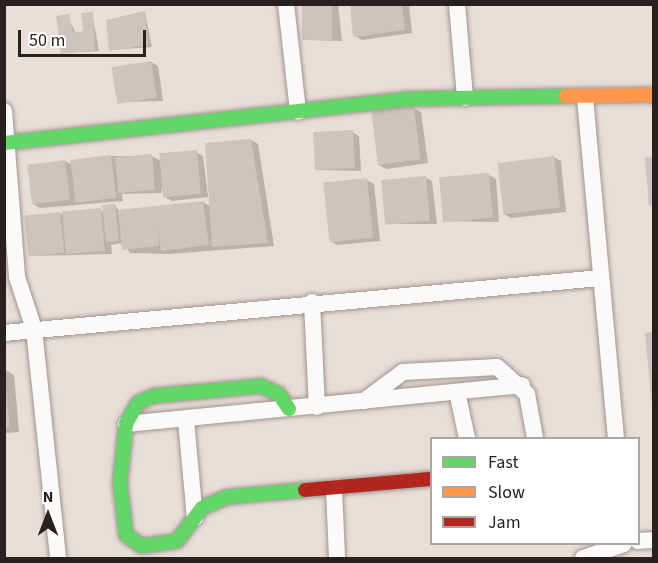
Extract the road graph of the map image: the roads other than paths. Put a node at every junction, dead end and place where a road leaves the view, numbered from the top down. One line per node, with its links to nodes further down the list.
1 (286, 4): 7 (street)
2 (457, 4): 4 (street)
3 (654, 95): 5 (street)
4 (465, 98): 5 (street); 7 (street)
5 (585, 98): 9 (street)
6 (4, 111): 8 (street)
7 (298, 111): 8 (street)
8 (7, 142): 11 (street)
9 (600, 278): 10 (street); 22 (street)
10 (312, 302): 11 (street); 16 (street)
11 (34, 328): 12 (street); 27 (street)
12 (4, 333)
13 (522, 385): 14 (street); 15 (street); 21 (street)
14 (457, 392): 15 (street); 20 (street)
15 (364, 401): 16 (street)
16 (317, 407): 17 (street)
17 (289, 409): 18 (street); 19 (street)
18 (186, 420): 19 (street); 25 (street)
19 (126, 424): 25 (street)
20 (467, 437)
21 (535, 437)
22 (616, 437)
23 (430, 479): 24 (street)
24 (334, 489): 25 (street); 28 (street)
25 (195, 518)
26 (600, 547): 29 (street)
27 (58, 558)
28 (337, 558)
29 (584, 558)

